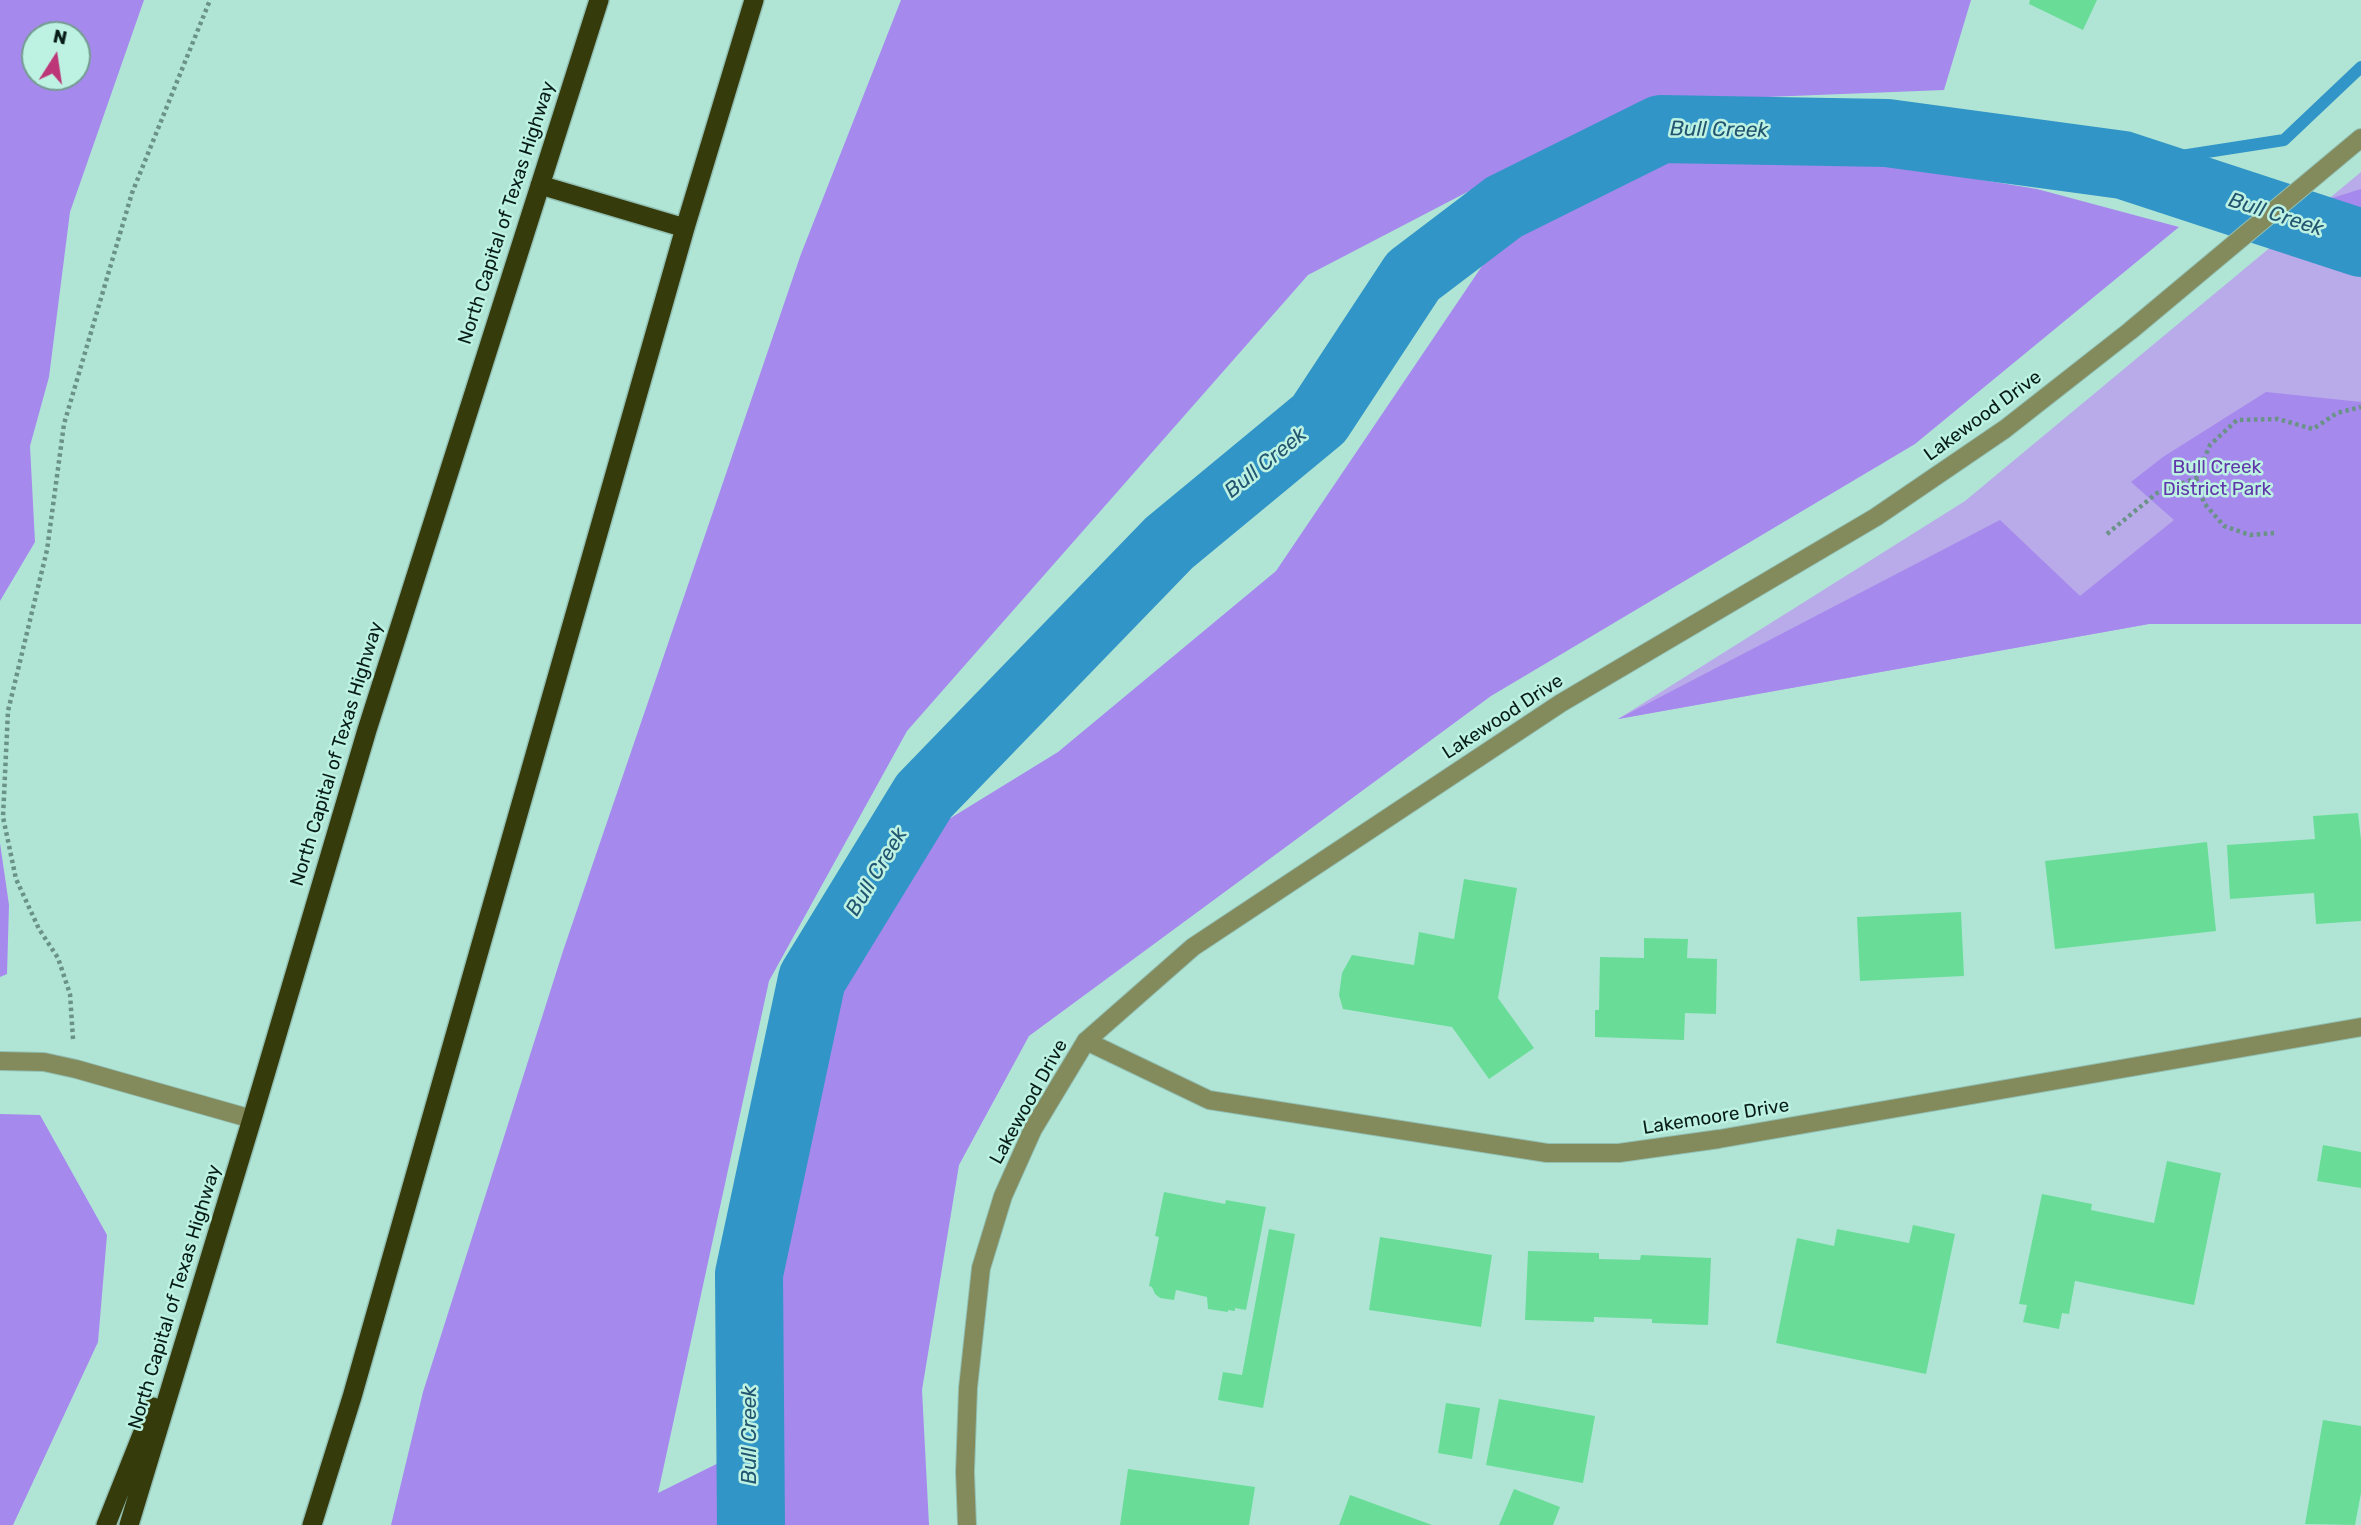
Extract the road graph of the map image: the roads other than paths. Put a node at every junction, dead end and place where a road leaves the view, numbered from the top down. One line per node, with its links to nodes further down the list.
1 (599, 0): 4 (highway, North Capital of Texas Highway)
2 (754, 0): 5 (highway)
3 (2361, 138): 7 (street, Lakewood Drive)
4 (540, 184): 5 (highway); 9 (highway, North Capital of Texas Highway)
5 (685, 228): 13 (highway)
6 (2361, 1027): 7 (street, Lakemoore Drive)
7 (1086, 1041): 14 (street, Lakewood Drive)
8 (0, 1061): 9 (street)
9 (252, 1119): 10 (highway, North Capital of Texas Highway)
10 (208, 1269): 11 (highway); 12 (highway, North Capital of Texas Highway)
11 (106, 1525)
12 (129, 1525)
13 (312, 1525)
14 (967, 1525)

